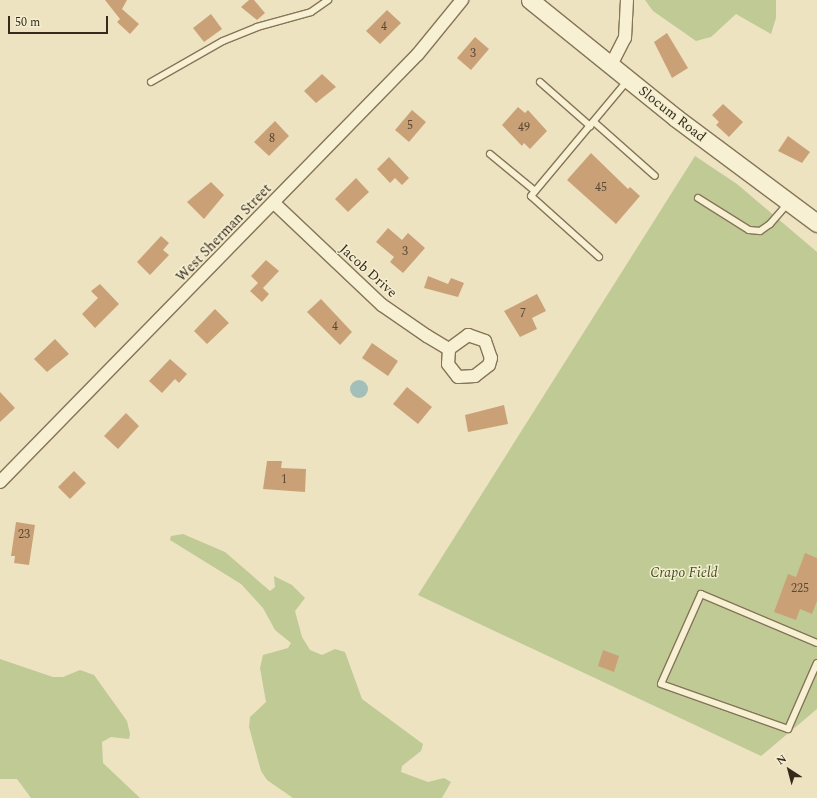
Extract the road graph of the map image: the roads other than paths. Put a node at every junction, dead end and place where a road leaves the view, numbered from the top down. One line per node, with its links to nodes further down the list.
1 (328, 0): 7 (lane)
2 (462, 0): 15 (street, West Sherman Street)
3 (530, 0): 5 (main road, Slocum Road)
4 (626, 0): 5 (street)
5 (611, 65): 6 (main road, Slocum Road)
6 (628, 80): 9 (lane); 14 (main road, Slocum Road)
7 (151, 82)
8 (540, 82): 9 (lane)
9 (592, 124): 11 (lane); 12 (lane)
10 (490, 154): 12 (lane)
11 (655, 176)
12 (535, 191): 17 (lane)
13 (698, 198): 14 (lane)
14 (790, 201): 16 (main road, Slocum Road)
15 (274, 204): 18 (street, Jacob Drive); 19 (street, West Sherman Street)
16 (817, 223)
17 (599, 257)
18 (449, 349)
19 (0, 482)
20 (817, 643): 21 (lane)
21 (817, 662)

